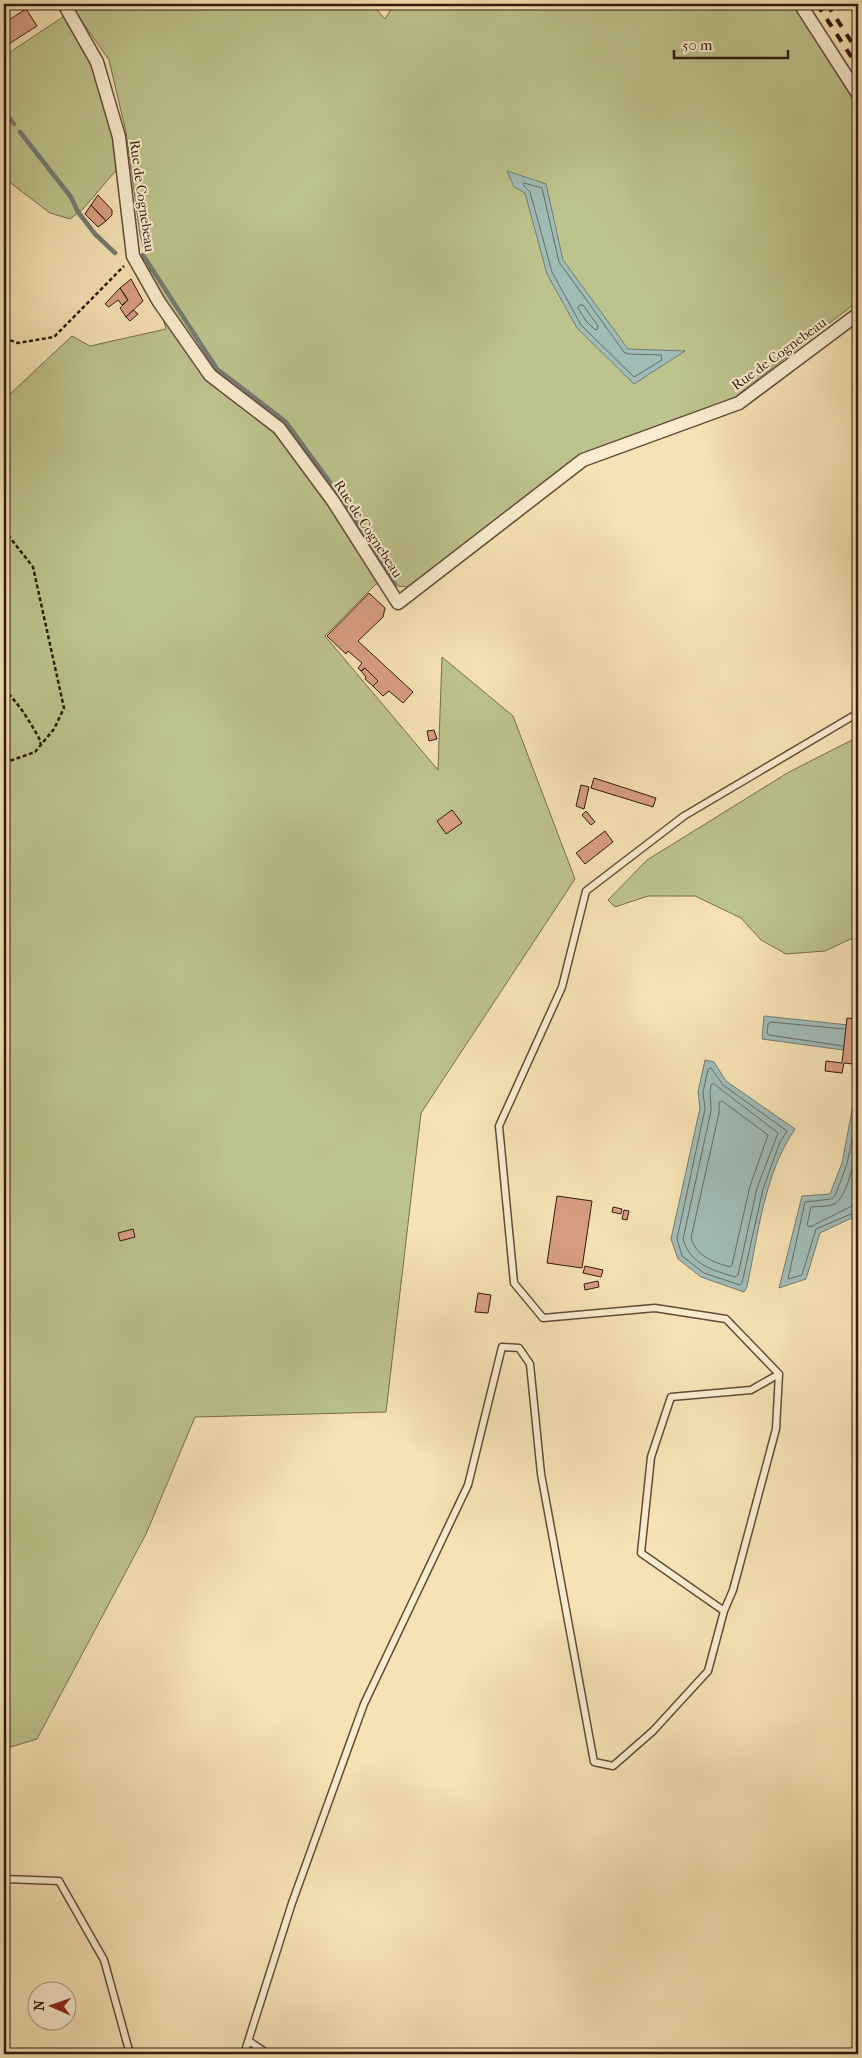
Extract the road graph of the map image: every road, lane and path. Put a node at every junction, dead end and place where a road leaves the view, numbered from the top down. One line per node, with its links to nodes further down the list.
1 (64, 4): 4 (street, Rue de Cognebeau)
2 (800, 4): 3 (street)
3 (858, 94)
4 (133, 256): 5 (street, Rue de Cognebeau); 6 (path)
5 (858, 314)
6 (4, 338)
7 (4, 530): 10 (path)
8 (4, 690): 10 (path)
9 (858, 713): 12 (lane)
10 (35, 752): 11 (path)
11 (4, 763)
12 (779, 1374): 13 (lane); 13 (lane)
13 (724, 1611): 15 (lane)
14 (4, 1879): 16 (lane)
15 (249, 2041): 17 (lane); 18 (lane)
16 (130, 2054)
17 (244, 2054)
18 (268, 2054)

